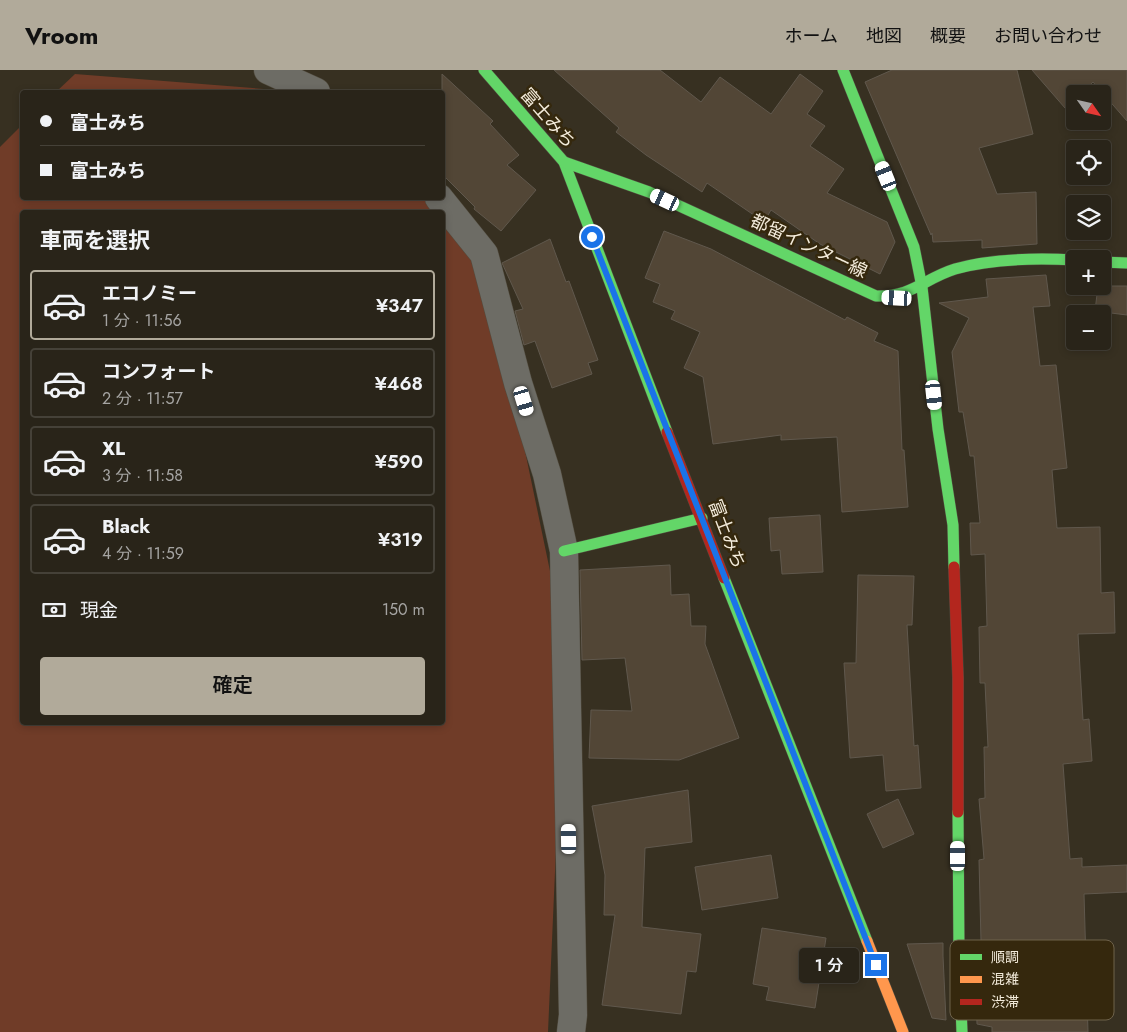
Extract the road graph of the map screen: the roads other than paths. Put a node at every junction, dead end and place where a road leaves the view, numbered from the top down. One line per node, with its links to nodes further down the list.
1 (268, 70): 4 (street)
2 (484, 70): 5 (main road, 富士みち)
3 (843, 70): 10 (main road)
4 (312, 90)
5 (564, 162): 10 (main road, 都留インター線); 11 (main road, 富士みち)
6 (441, 200): 12 (street)
7 (1066, 260): 10 (main road, 都留インター線)
8 (1111, 262): 9 (main road)
9 (1127, 263)
10 (922, 286): 13 (main road)
11 (702, 518): 12 (main road); 15 (main road, 富士みち)
12 (564, 551): 14 (street)
13 (958, 940)
14 (571, 1032)
15 (903, 1032)

